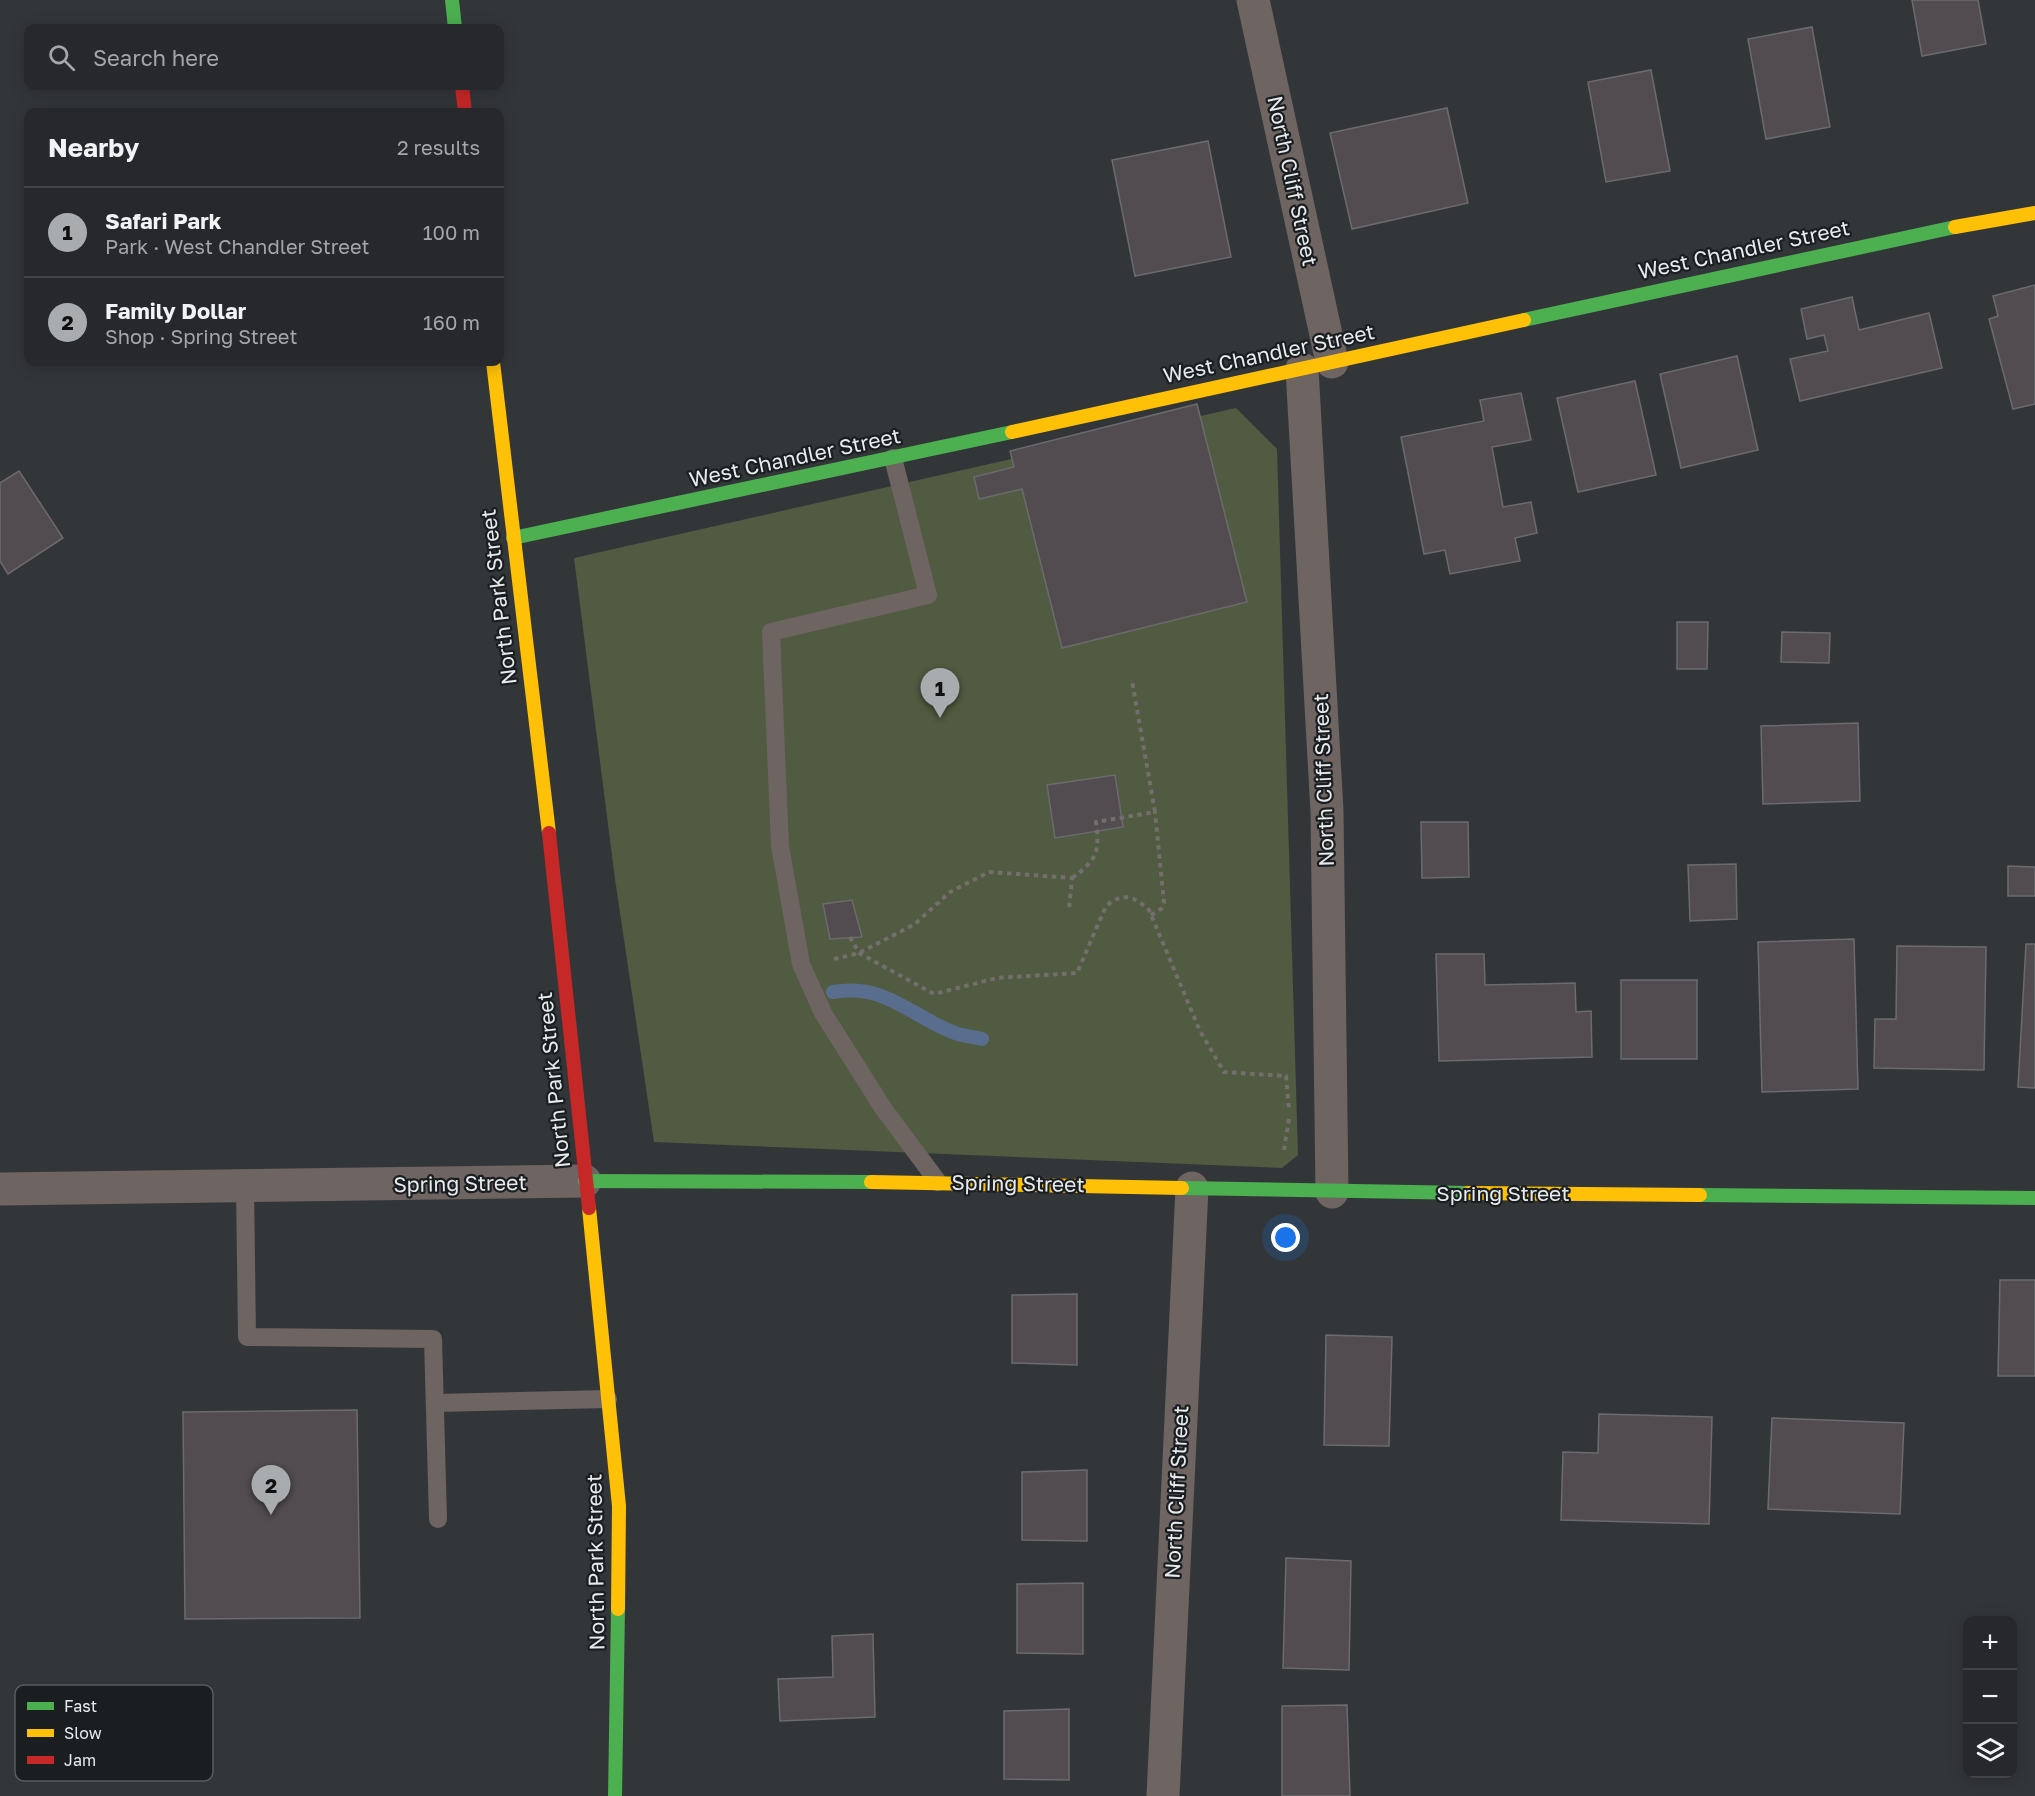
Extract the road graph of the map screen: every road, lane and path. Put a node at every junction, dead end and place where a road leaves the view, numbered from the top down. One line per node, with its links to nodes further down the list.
1 (452, 0): 3 (street)
2 (1253, 0): 7 (street, North Cliff Street)
3 (455, 24)
4 (462, 90): 5 (street)
5 (465, 108)
6 (2035, 213): 7 (street, West Chandler Street)
7 (1317, 365): 9 (street, West Chandler Street); 25 (street, North Cliff Street)
8 (493, 366): 10 (street, North Park Street)
9 (893, 458): 10 (street, West Chandler Street); 18 (lane)
10 (513, 538): 20 (street, North Park Street)
11 (1132, 681): 12 (path)
12 (1155, 812): 13 (path); 15 (path)
13 (1072, 878): 14 (path); 17 (path)
14 (1069, 910)
15 (1152, 915): 17 (path); 19 (path)
16 (850, 937): 17 (path)
17 (859, 953): 18 (path)
18 (801, 964): 21 (lane)
19 (1281, 1154)
20 (585, 1181): 21 (street, Spring Street); 22 (street, Spring Street); 27 (street, North Park Street)
21 (938, 1182): 23 (street, Spring Street)
22 (245, 1186): 24 (street, Spring Street); 28 (lane)
23 (1192, 1188): 25 (street, Spring Street); 31 (street, North Cliff Street)
24 (0, 1189)
25 (1332, 1192): 26 (street, Spring Street)
26 (2035, 1198)
27 (608, 1400): 28 (lane); 30 (street, North Park Street)
28 (435, 1403): 29 (lane)
29 (438, 1519)
30 (615, 1796)
31 (1163, 1796)

